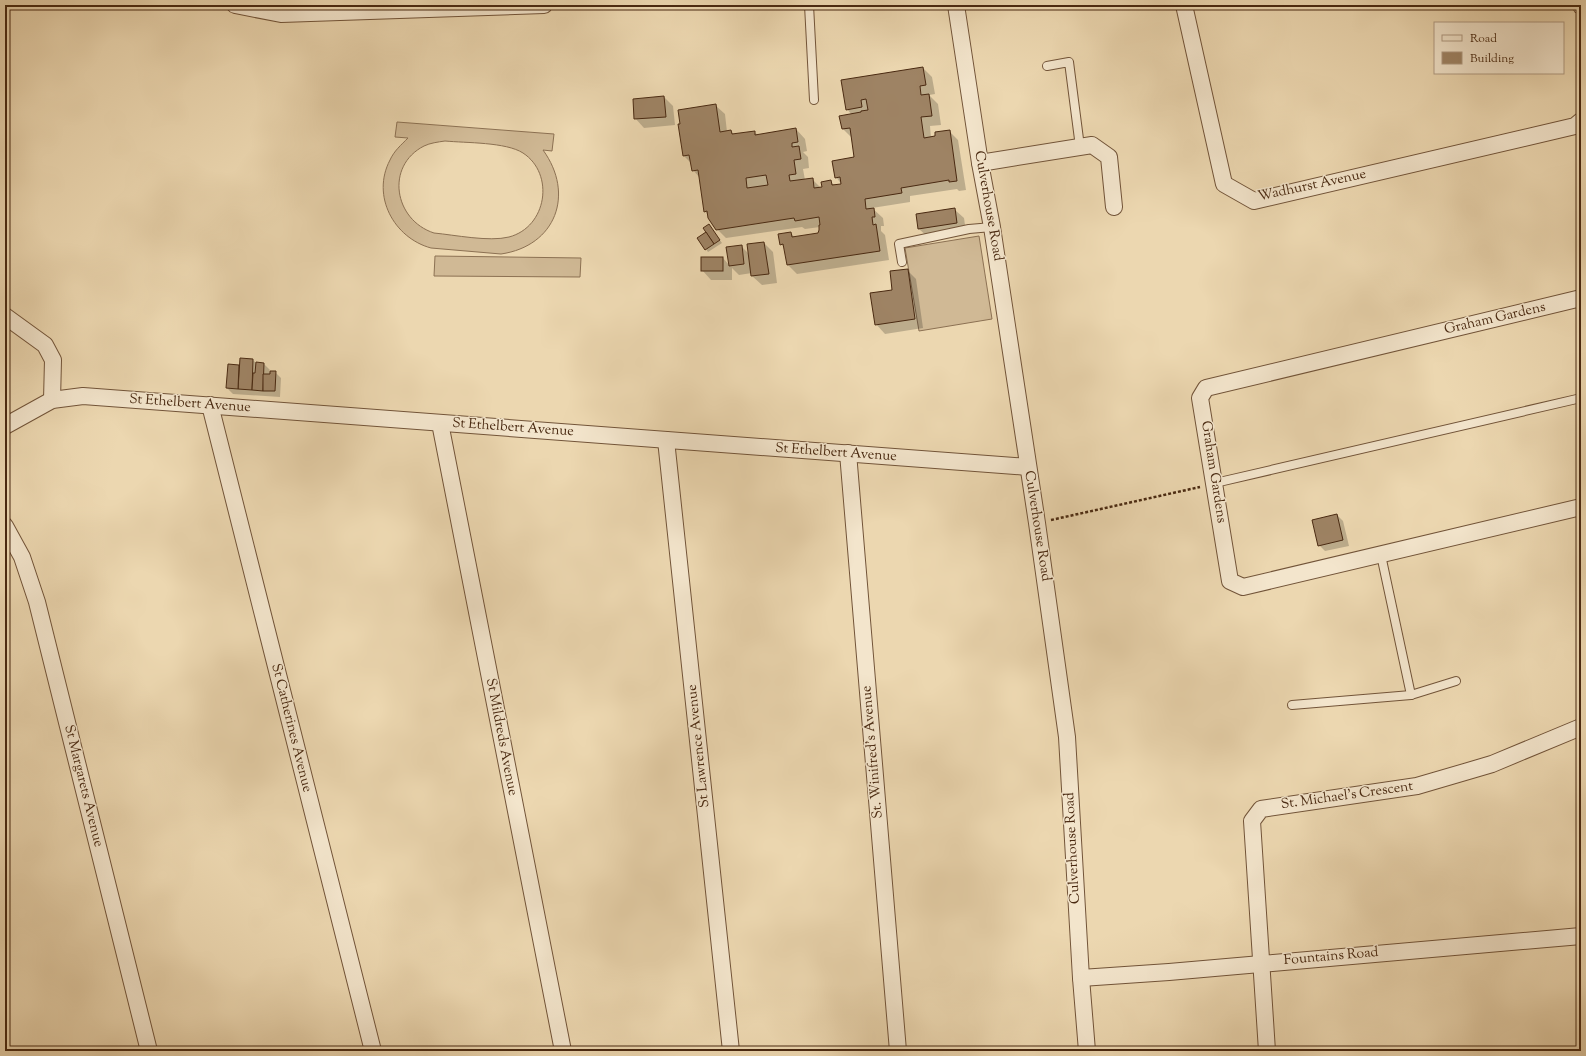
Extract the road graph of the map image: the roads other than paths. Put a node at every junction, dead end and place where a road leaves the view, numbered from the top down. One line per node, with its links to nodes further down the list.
1 (235, 5): 2 (street)
2 (544, 5)
3 (809, 5): 7 (lane)
4 (956, 5): 10 (street, Culverhouse Road)
5 (1184, 5): 8 (street, Wadhurst Avenue)
6 (1047, 66): 9 (lane)
7 (814, 100)
8 (1581, 121)
9 (1080, 147): 10 (street); 11 (street)
10 (980, 163): 12 (street, Culverhouse Road)
11 (1114, 207)
12 (992, 227): 13 (lane); 23 (street, Culverhouse Road)
13 (902, 262)
14 (1581, 298): 24 (street, Graham Gardens)
15 (5, 316): 17 (street)
16 (1581, 398): 24 (lane)
17 (52, 400): 18 (street, St Ethelbert Avenue); 20 (street, St Ethelbert Avenue)
18 (210, 405): 19 (street, St Ethelbert Avenue); 36 (street, St Catherines Avenue)
19 (440, 423): 21 (street, St Ethelbert Avenue); 37 (street, St Mildreds Avenue)
20 (5, 426)
21 (666, 440): 22 (street, St Ethelbert Avenue); 38 (street, St Lawrence Avenue)
22 (848, 453): 23 (street, St Ethelbert Avenue); 39 (street, St. Winifred's Avenue)
23 (1028, 467): 34 (street, Culverhouse Road)
24 (1215, 483): 27 (street, Graham Gardens)
25 (1581, 507): 27 (street, Graham Gardens)
26 (6, 528): 35 (street, St Margarets Avenue)
27 (1381, 554): 29 (lane)
28 (1456, 681): 29 (lane)
29 (1411, 694): 30 (lane)
30 (1292, 705)
31 (1581, 727): 33 (street, St. Michael's Crescent)
32 (1581, 936): 33 (street, Fountains Road)
33 (1260, 964): 34 (street, Fountains Road); 41 (street, St. Michael's Crescent)
34 (1081, 978): 40 (street, Culverhouse Road)
35 (150, 1051)
36 (373, 1051)
37 (563, 1051)
38 (731, 1051)
39 (898, 1051)
40 (1086, 1051)
41 (1267, 1051)

